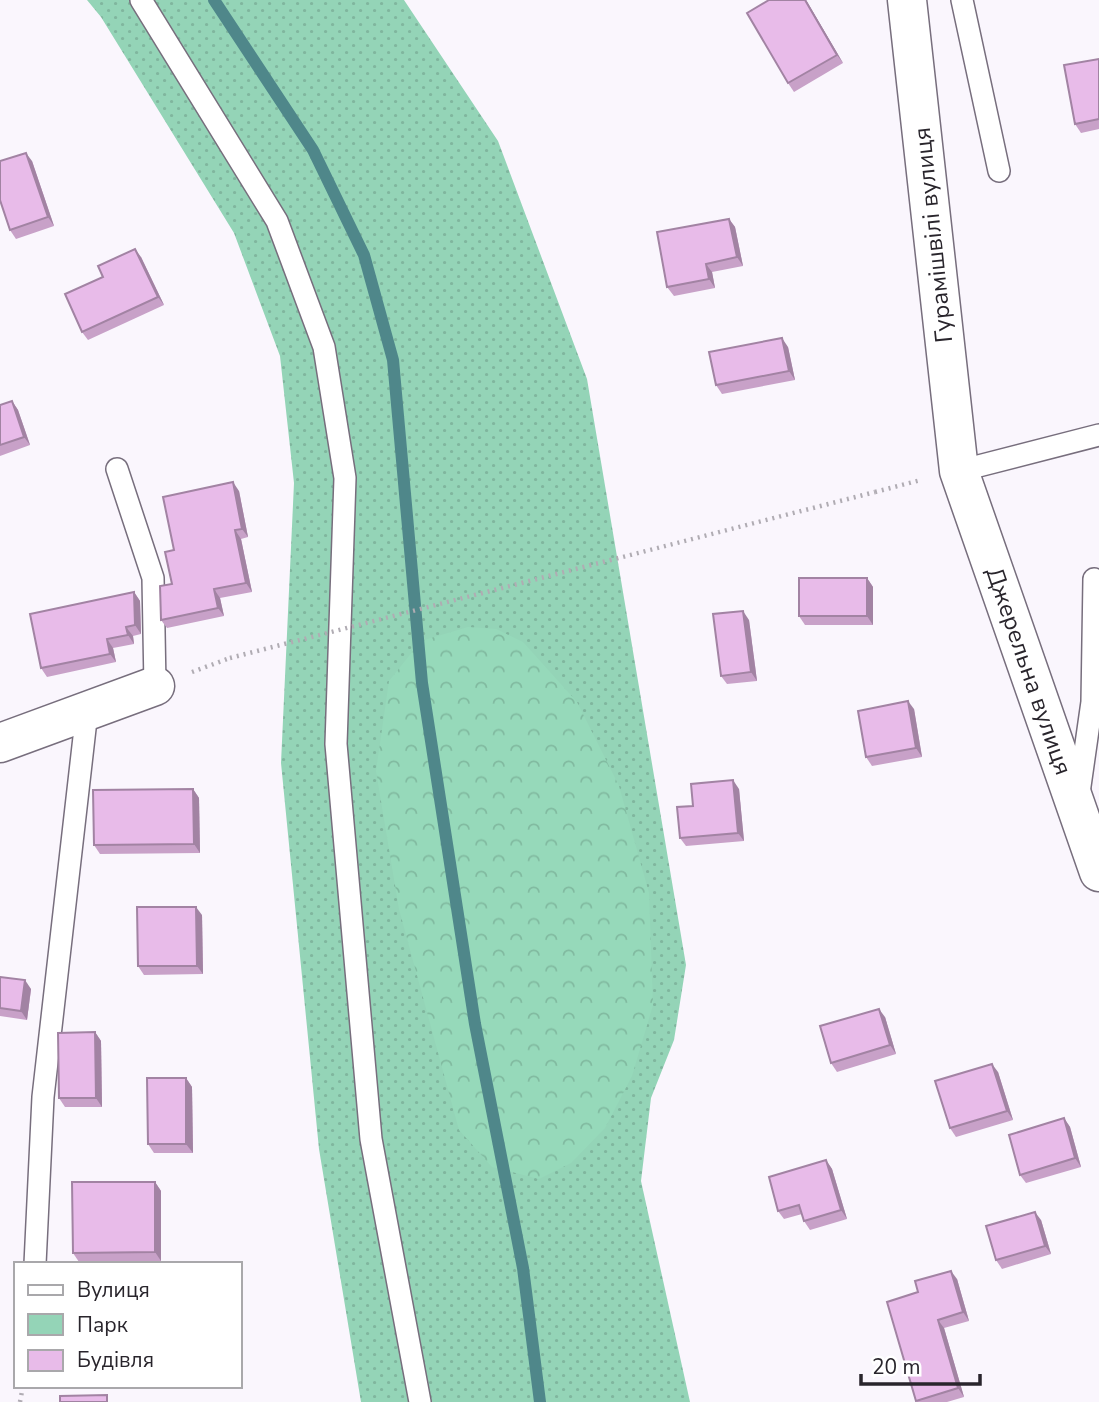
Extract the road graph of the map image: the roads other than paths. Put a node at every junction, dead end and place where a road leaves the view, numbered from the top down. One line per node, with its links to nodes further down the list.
1 (141, 0): 15 (lane)
2 (907, 0): 7 (street, Гурамішвілі вулиця)
3 (962, 0): 4 (lane)
4 (999, 171)
5 (1099, 435): 7 (lane)
6 (117, 469): 9 (lane)
7 (959, 471): 12 (street, Джерельна вулиця)
8 (1094, 579): 12 (lane)
9 (155, 686): 10 (street)
10 (88, 711): 11 (street); 14 (lane)
11 (0, 743)
12 (1077, 809): 13 (street, Джерельна вулиця)
13 (1099, 872)
14 (35, 1262)
15 (419, 1402)

